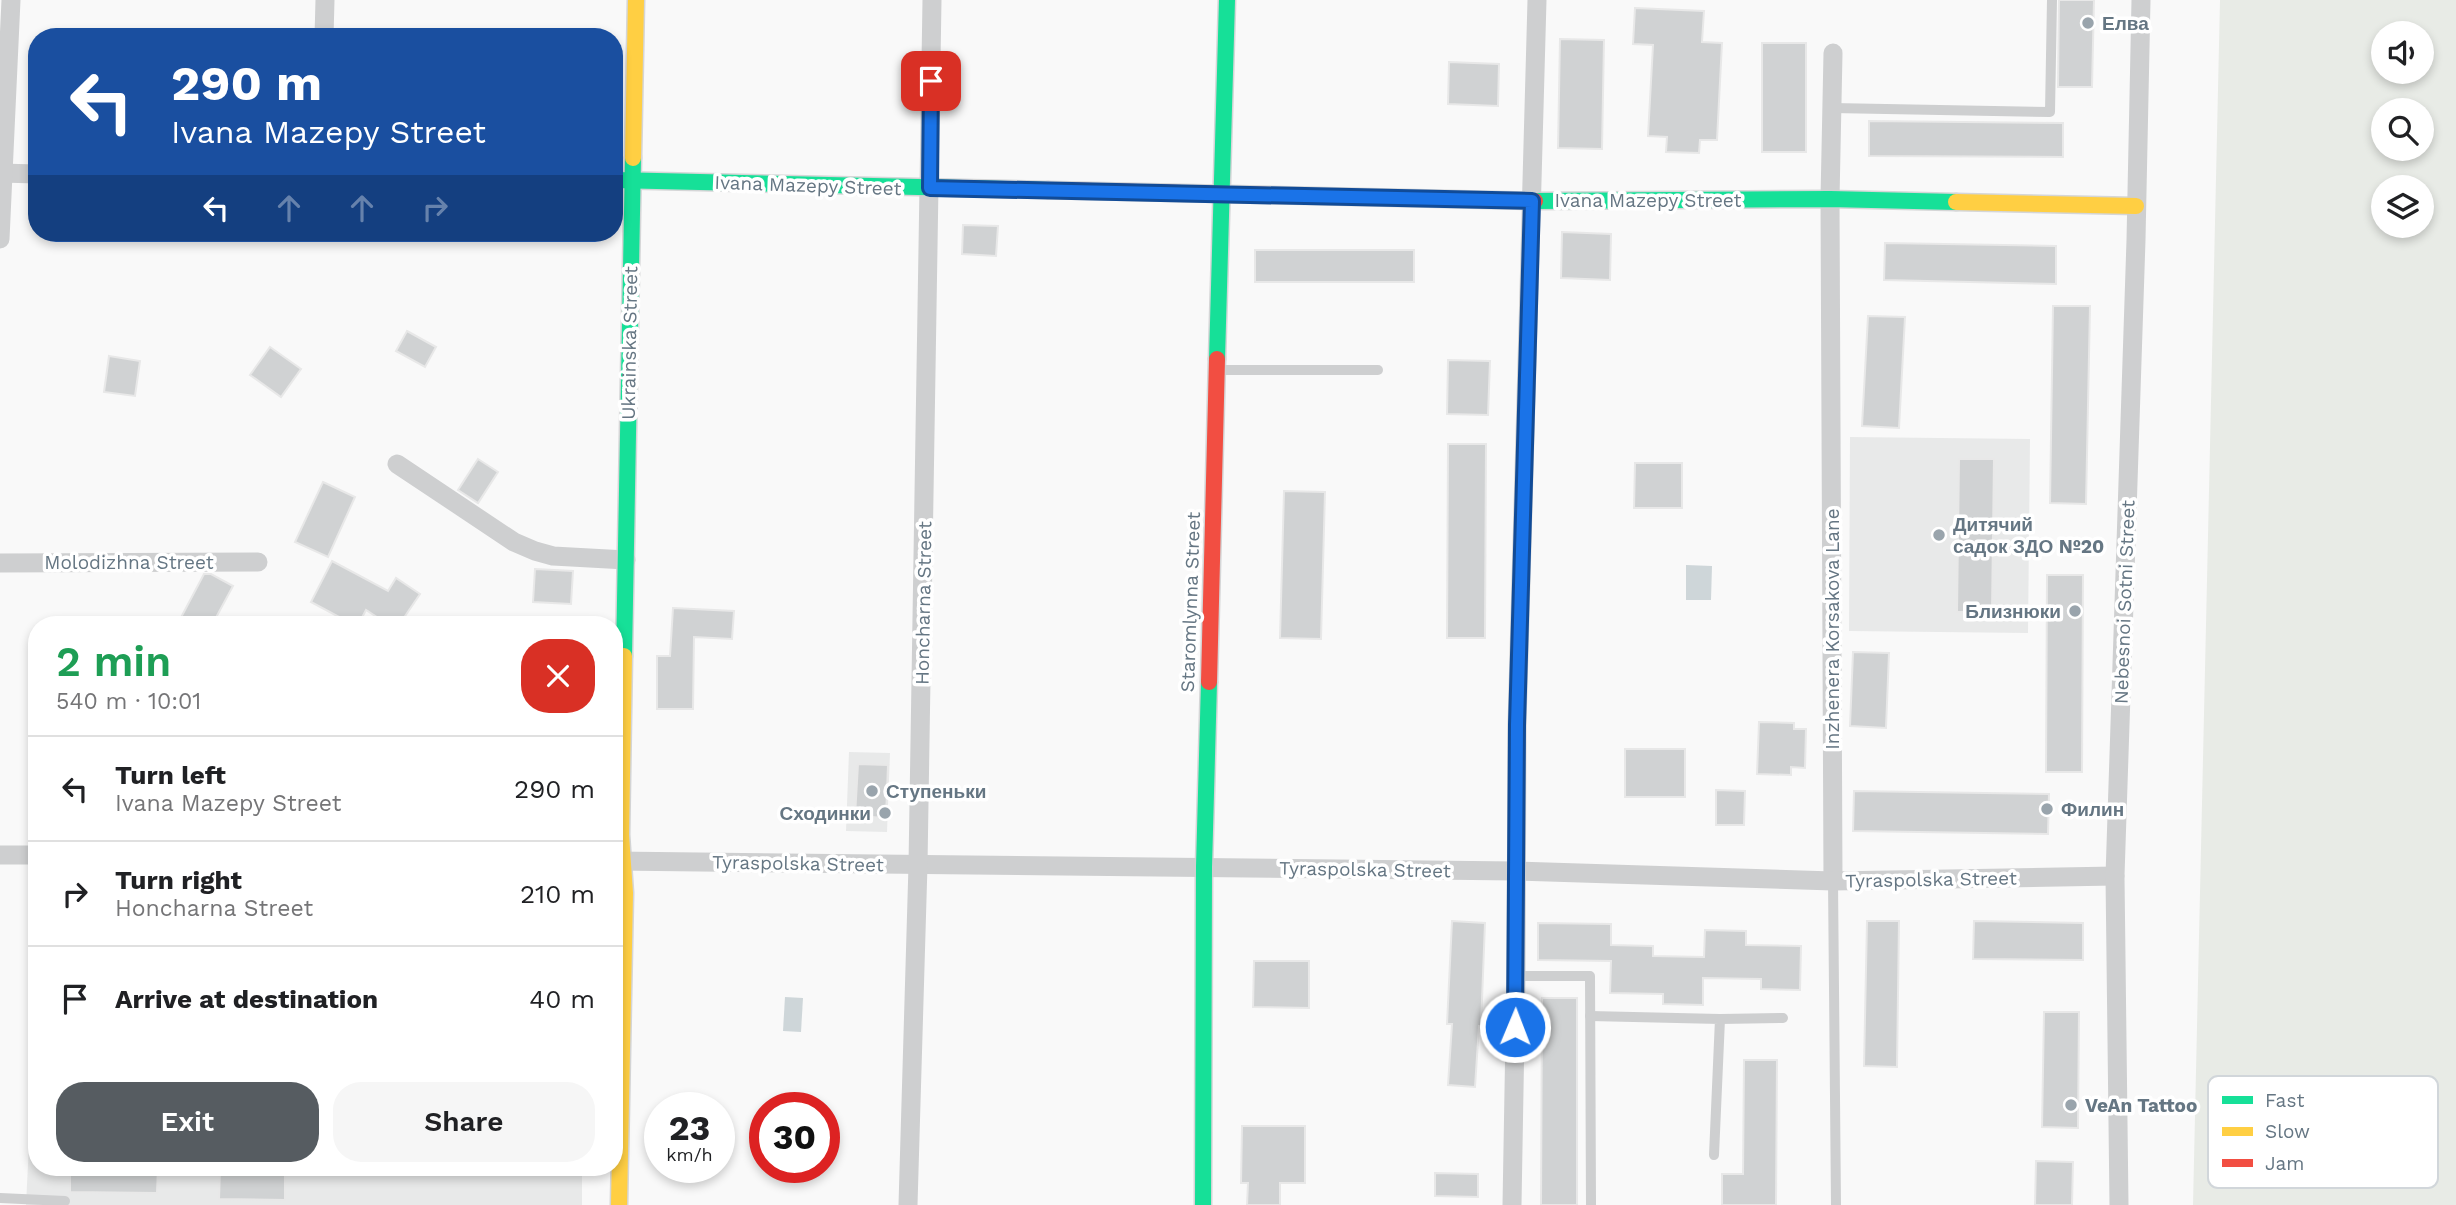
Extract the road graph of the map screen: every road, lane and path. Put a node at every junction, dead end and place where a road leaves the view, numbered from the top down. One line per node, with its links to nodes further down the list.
1 (11, 0): 12 (street)
2 (325, 0): 9 (street)
3 (636, 0): 15 (street, Ukrainska Street)
4 (932, 0): 16 (street, Honcharna Street)
5 (1227, 0): 17 (street, Staromlynna Street)
6 (1537, 0): 19 (street)
7 (2052, 0): 11 (lane)
8 (2141, 0): 20 (street, Nebesnoi Sotni Street)
9 (324, 28)
10 (1833, 54): 11 (street, Inzhenera Korsakova Lane)
11 (1832, 108): 18 (street, Inzhenera Korsakova Lane)
12 (1, 173): 13 (street); 21 (street)
13 (28, 174)
14 (623, 180): 15 (street, Ivana Mazepy Street)
15 (632, 180): 16 (street, Ivana Mazepy Street); 25 (street, Ukrainska Street)
16 (930, 188): 17 (street, Ivana Mazepy Street); 32 (street, Honcharna Street)
17 (1223, 193): 19 (street, Ivana Mazepy Street); 22 (street, Staromlynna Street)
18 (1829, 199): 19 (street, Ivana Mazepy Street); 20 (street, Ivana Mazepy Street); 36 (street, Inzhenera Korsakova Lane)
19 (1532, 201): 34 (street)
20 (2136, 206): 35 (street, Nebesnoi Sotni Street)
21 (0, 239)
22 (1218, 370): 23 (lane); 33 (street, Staromlynna Street)
23 (1378, 370)
24 (397, 464): 25 (street)
25 (626, 560): 28 (street, Ukrainska Street)
26 (258, 562): 27 (street, Molodizhna Street)
27 (0, 563)
28 (623, 673)
29 (0, 855): 30 (street)
30 (28, 855)
31 (623, 861): 32 (street, Tyraspolska Street)
32 (918, 865): 33 (street, Tyraspolska Street); 48 (street, Honcharna Street)
33 (1204, 867): 34 (street, Tyraspolska Street); 49 (street, Staromlynna Street)
34 (1516, 871): 36 (street, Tyraspolska Street); 38 (street)
35 (2115, 876): 36 (street, Tyraspolska Street); 53 (street, Nebesnoi Sotni Street)
36 (1833, 881): 52 (lane, Inzhenera Korsakova Lane)
37 (623, 884): 39 (street, Ukrainska Street)
38 (1516, 976): 40 (lane); 50 (street)
39 (623, 982)
40 (1590, 1016): 42 (lane); 51 (lane)
41 (1783, 1018): 42 (lane)
42 (1720, 1019): 43 (lane)
43 (1714, 1155)
44 (619, 1176): 47 (street, Ukrainska Street)
45 (0, 1198): 46 (lane)
46 (65, 1201)
47 (618, 1205)
48 (908, 1205)
49 (1203, 1205)
50 (1511, 1205)
51 (1591, 1205)
52 (1836, 1205)
53 (2119, 1205)

